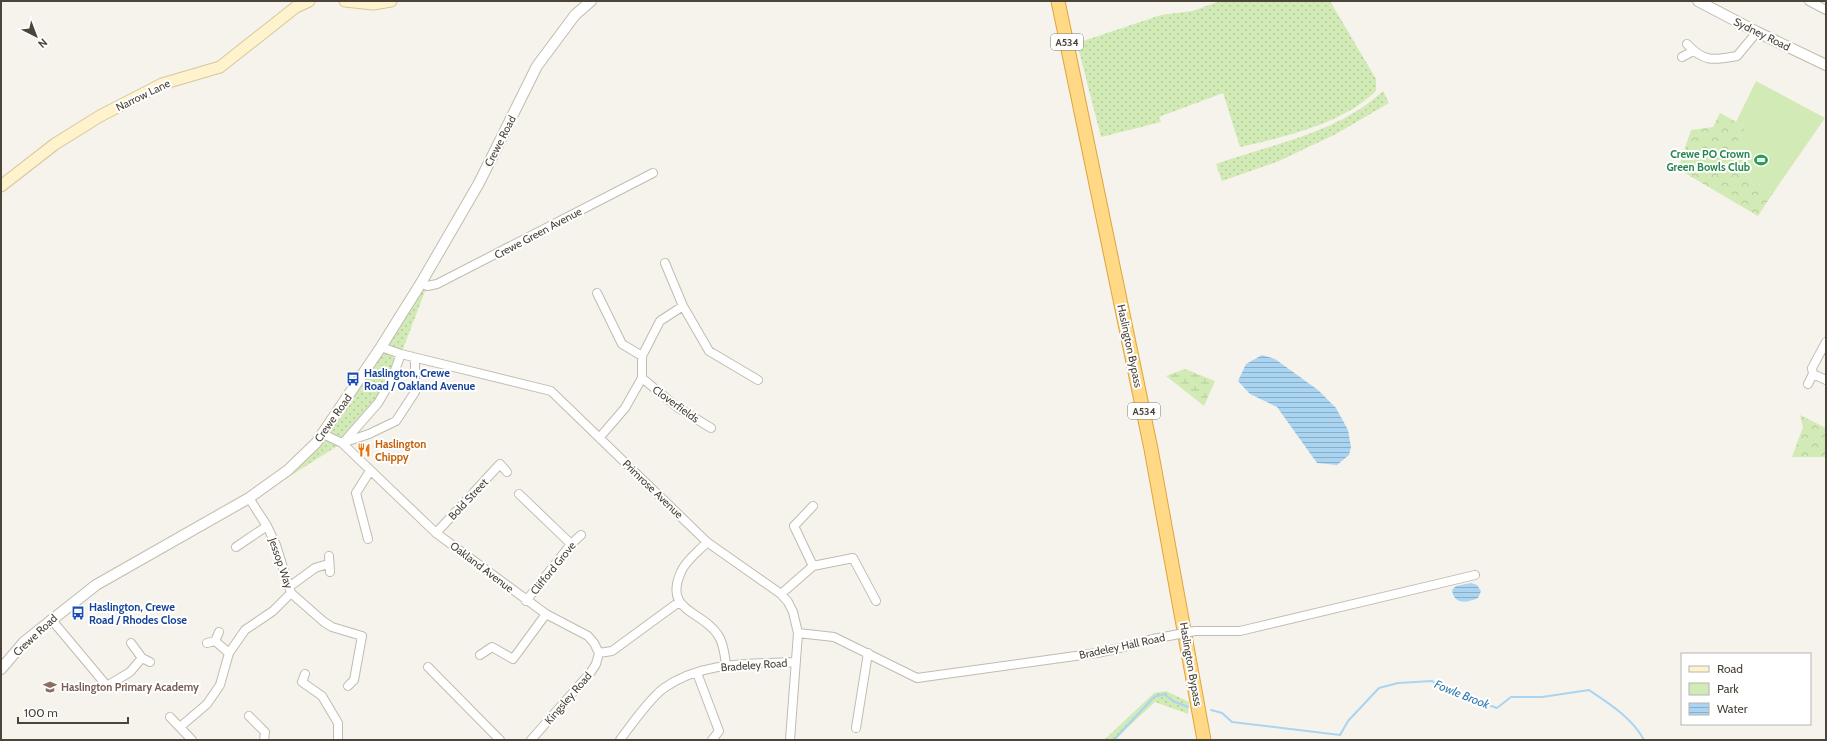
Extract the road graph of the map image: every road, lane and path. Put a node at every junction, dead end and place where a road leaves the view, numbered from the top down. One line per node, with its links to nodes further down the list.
1 (309, 1): 15 (main road, Narrow Lane)
2 (345, 1): 3 (main road)
3 (391, 1)
4 (591, 1): 17 (street, Crewe Road)
5 (1058, 1): 82 (highway, Haslington Bypass / A534)
6 (1698, 1): 9 (street, Sydney Road)
7 (1809, 1): 8 (street)
8 (1826, 10)
9 (1757, 32): 11 (street); 13 (street, Sydney Road)
10 (1687, 44): 11 (street)
11 (1693, 51): 12 (street)
12 (1682, 57)
13 (1826, 65)
14 (653, 173): 17 (street, Crewe Green Avenue)
15 (1, 186)
16 (665, 263): 19 (street)
17 (421, 283): 21 (street, Crewe Road)
18 (597, 293): 23 (street)
19 (683, 306): 23 (street, Cloverfields); 27 (street)
20 (1826, 342): 25 (street)
21 (381, 347): 22 (street, Primrose Avenue); 31 (street, Crewe Road)
22 (401, 354): 24 (street, Primrose Avenue); 33 (street)
23 (642, 356): 26 (street, Cloverfields)
24 (415, 358): 32 (street, Primrose Avenue); 33 (street)
25 (1814, 374): 28 (street); 29 (street)
26 (642, 378): 30 (street, Cloverfields); 32 (street, Cloverfields)
27 (758, 380)
28 (1826, 380)
29 (1808, 384)
30 (711, 428)
31 (323, 434): 33 (street, Oakland Avenue); 37 (street, Crewe Road)
32 (600, 437): 43 (street, Primrose Avenue)
33 (342, 443): 34 (street, Oakland Avenue)
34 (370, 471): 40 (street, Oakland Avenue); 42 (street)
35 (507, 472): 40 (street, Bold Street)
36 (519, 494): 44 (street)
37 (249, 498): 39 (street, Jessop Way); 55 (street, Crewe Road)
38 (813, 506): 47 (street)
39 (267, 526): 45 (street); 49 (street, Jessop Way)
40 (436, 533): 51 (street, Oakland Avenue)
41 (580, 535): 44 (street, Clifford Grove)
42 (368, 539)
43 (707, 542): 50 (street, Primrose Avenue); 53 (street)
44 (571, 544): 51 (street, Clifford Grove)
45 (236, 547)
46 (329, 564): 49 (street)
47 (813, 566): 50 (street); 52 (street)
48 (1475, 576): 61 (street, Bradeley Hall Road, bridge)
49 (290, 590): 59 (street); 69 (street, Jessop Way)
50 (781, 594): 57 (street, Primrose Avenue)
51 (526, 601): 54 (street, Oakland Avenue)
52 (876, 601)
53 (679, 602): 60 (street); 64 (street)
54 (546, 614): 60 (street, Oakland Avenue); 62 (street)
55 (51, 619): 58 (street); 66 (street, Crewe Road)
56 (219, 632): 59 (street)
57 (798, 633): 61 (street, Bradeley Hall Road); 63 (street, Primrose Avenue)
58 (130, 643)
59 (229, 653): 72 (street)
60 (599, 653): 78 (street, Kingsley Road)
61 (868, 653): 73 (street)
62 (480, 655)
63 (795, 662): 64 (street, Bradeley Road); 81 (street, Primrose Avenue)
64 (726, 665): 67 (street, Bradeley Road)
65 (428, 667): 77 (street)
66 (1, 669)
67 (697, 673): 79 (street, Bradeley Road); 80 (street)
68 (300, 680): 76 (street)
69 (348, 686)
70 (249, 716): 75 (street)
71 (170, 717): 72 (street)
72 (180, 728): 74 (street)
73 (856, 728)
74 (192, 740)
75 (264, 740)
76 (338, 740)
77 (500, 740)
78 (531, 740)
79 (620, 740)
80 (712, 740)
81 (790, 740)
82 (1204, 740)

